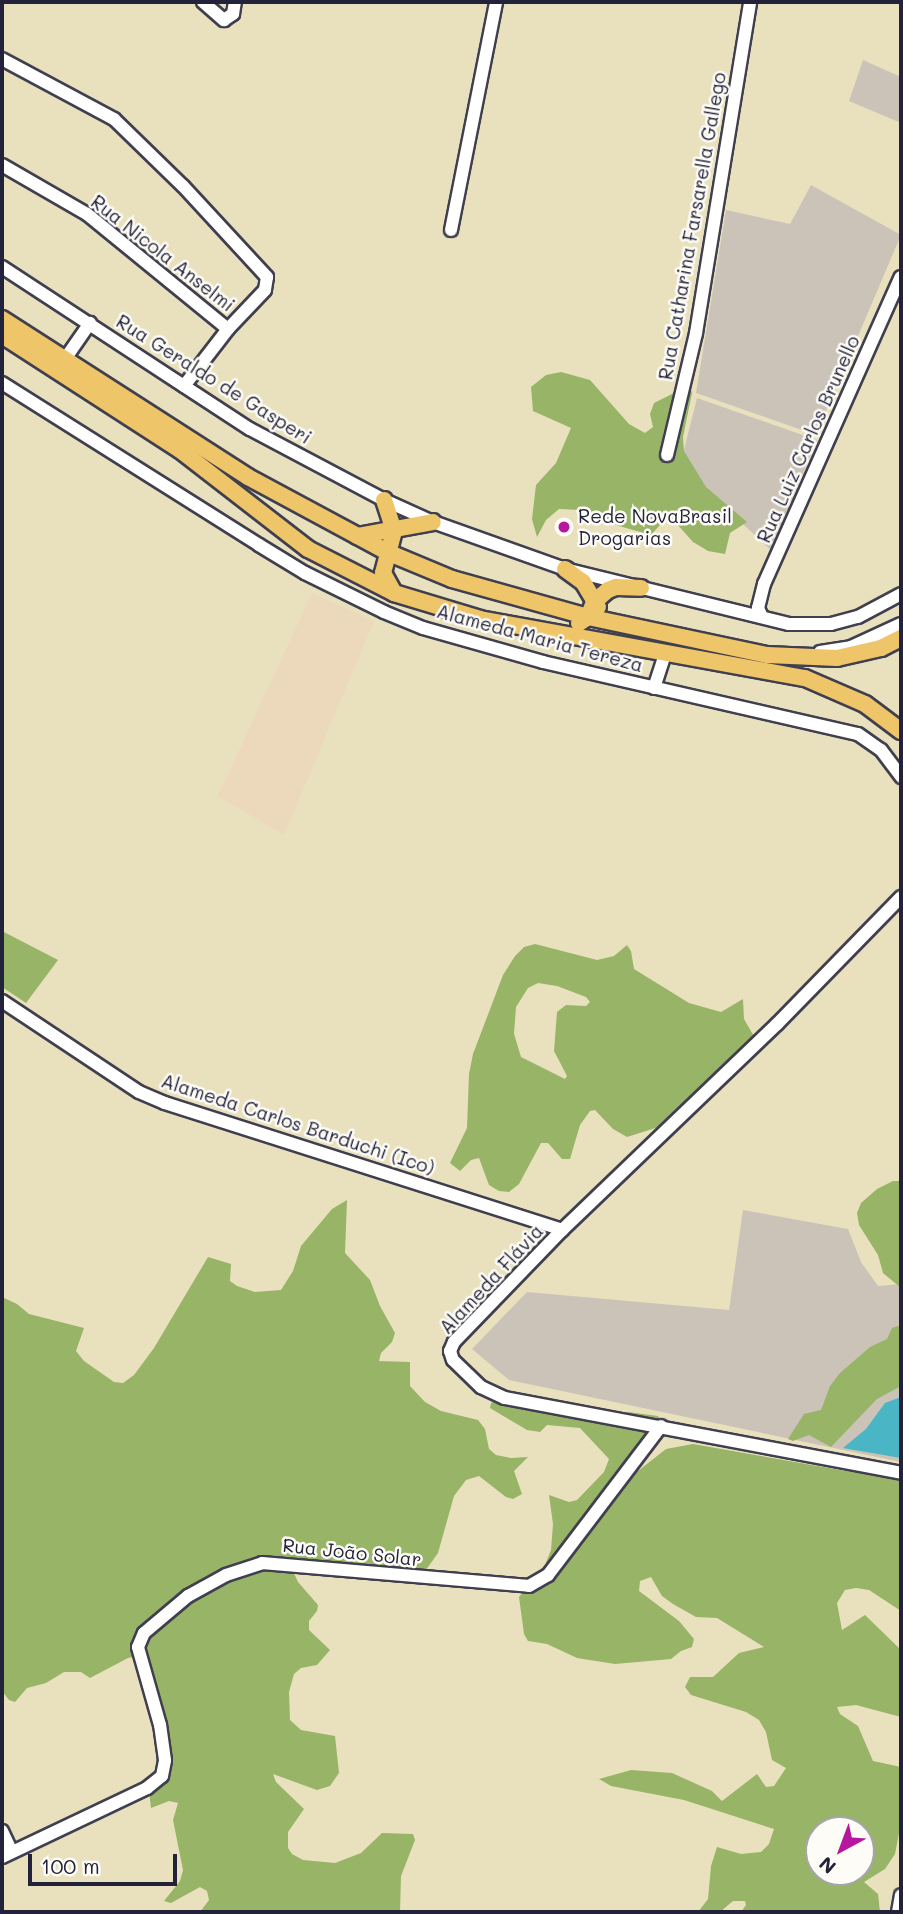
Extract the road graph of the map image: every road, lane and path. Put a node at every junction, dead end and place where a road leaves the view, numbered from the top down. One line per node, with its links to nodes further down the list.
1 (203, 2): 2 (street)
2 (235, 2)
3 (496, 2): 7 (street)
4 (750, 2): 17 (street, Rua Catharina Farsarella Gallego)
5 (2, 59): 12 (street)
6 (2, 164): 12 (street, Rua Nicola Anselmi)
7 (451, 230)
8 (2, 267): 11 (street, Rua Geraldo de Gasperi)
9 (901, 277): 25 (street, Rua Luiz Carlos Brunello)
10 (2, 319): 14 (main road)
11 (90, 323): 14 (street); 16 (street, Rua Geraldo de Gasperi)
12 (228, 329): 16 (street)
13 (2, 335): 24 (main road)
14 (65, 359): 21 (main road)
15 (2, 383): 29 (street, Alameda Maria Tereza)
16 (184, 386): 18 (street, Rua Geraldo de Gasperi)
17 (667, 455)
18 (384, 500): 19 (street, Rua Geraldo de Gasperi); 20 (main road)
19 (433, 522): 20 (main road); 23 (street, Rua Geraldo de Gasperi)
20 (394, 531): 21 (main road); 22 (main road)
21 (357, 536): 22 (main road)
22 (387, 552): 27 (main road); 30 (main road)
23 (565, 569): 26 (street, Rua Geraldo de Gasperi); 30 (main road)
24 (375, 584): 27 (main road); 29 (street)
25 (764, 584): 31 (street); 32 (street, Rua Luiz Carlos Brunello)
26 (641, 589): 30 (main road); 31 (street, Rua Geraldo de Gasperi)
27 (394, 593): 34 (main road)
28 (901, 594): 32 (street, Rua Geraldo de Gasperi)
29 (365, 604): 38 (street, Alameda Maria Tereza)
30 (591, 609): 34 (main road); 37 (main road)
31 (735, 611): 32 (street, Rua Geraldo de Gasperi)
32 (762, 617)
33 (901, 624): 37 (street)
34 (553, 632): 36 (main road)
35 (901, 638): 37 (main road)
36 (665, 653): 38 (street); 39 (main road)
37 (799, 658)
38 (654, 688): 40 (street, Alameda Maria Tereza)
39 (901, 730)
40 (901, 777)
41 (901, 897): 43 (street, Alameda Flávia)
42 (2, 1001): 43 (street, Alameda Carlos Barduchi (Ico))
43 (562, 1230): 44 (street, Alameda Flávia)
44 (661, 1426): 45 (street, Alameda Flávia); 47 (street, Rua João Solar)
45 (901, 1473)
46 (2, 1831): 47 (street)
47 (7, 1854)
48 (901, 1895): 49 (street)
49 (898, 1912)

